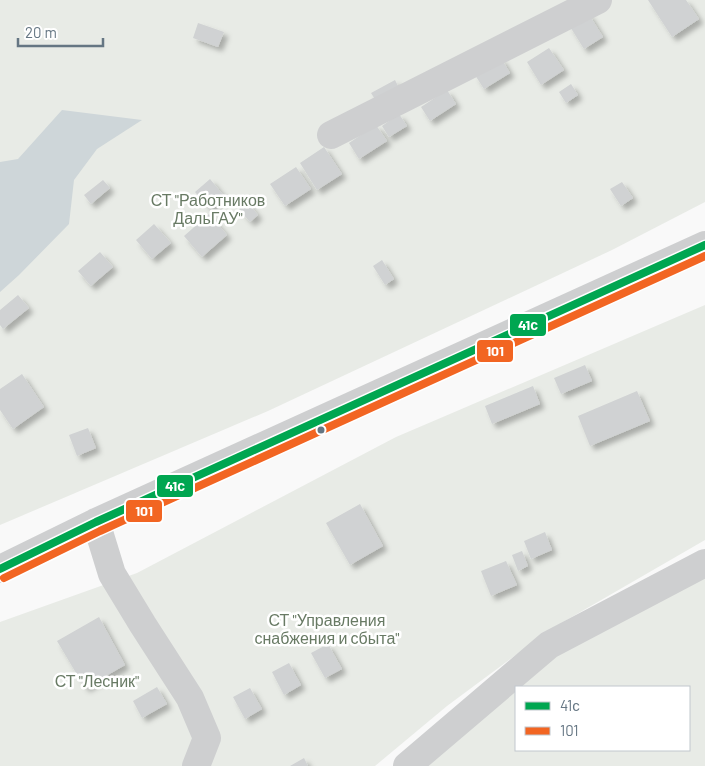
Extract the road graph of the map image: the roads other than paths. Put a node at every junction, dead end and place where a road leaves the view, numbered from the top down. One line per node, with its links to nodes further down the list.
1 (598, 0): 2 (street)
2 (331, 135)
3 (705, 245): 4 (street)
4 (96, 522): 6 (street); 7 (street)
5 (705, 563): 8 (street)
6 (0, 569)
7 (196, 766)
8 (407, 766)

